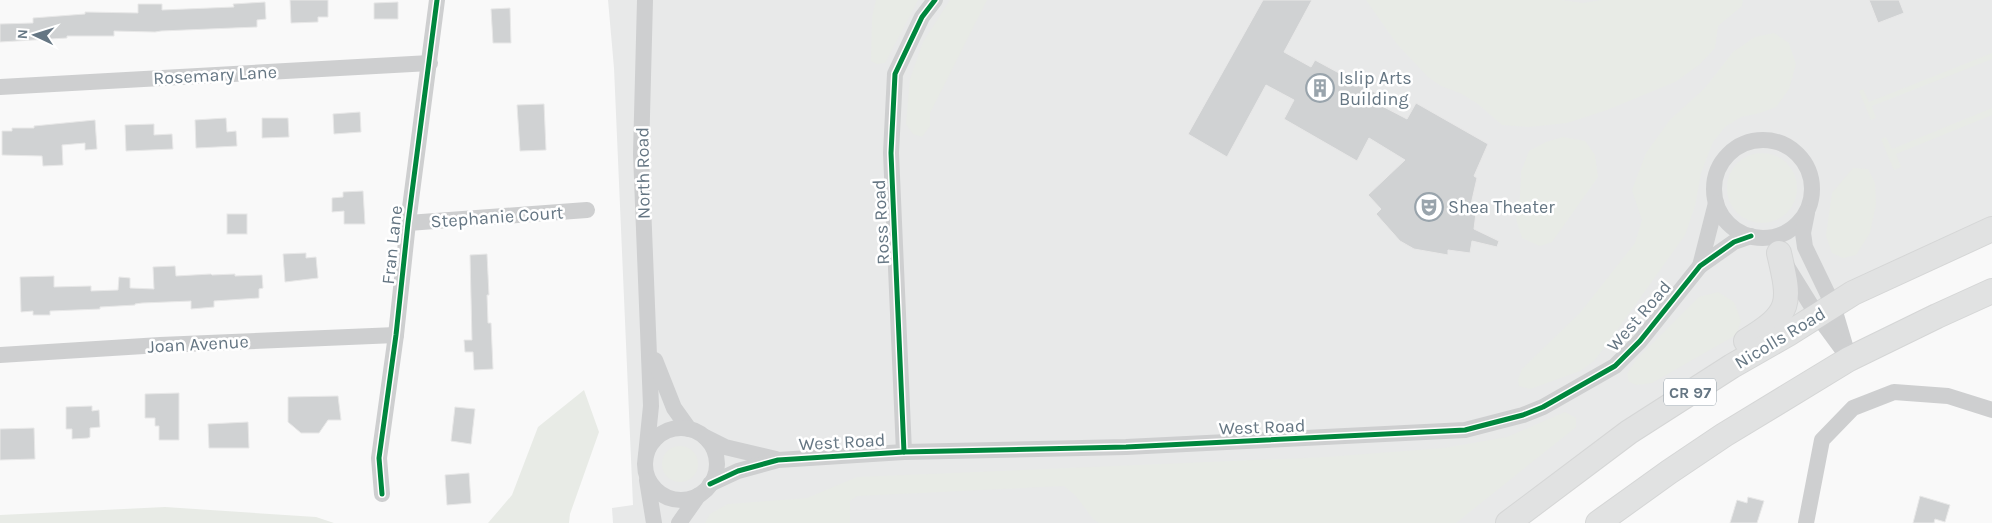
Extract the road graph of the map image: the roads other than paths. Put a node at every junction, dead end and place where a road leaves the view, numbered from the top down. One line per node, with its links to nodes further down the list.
1 (438, 0): 4 (street, Fran Lane)
2 (645, 0): 17 (street, North Road)
3 (934, 0): 23 (street, Ross Road)
4 (430, 63): 5 (street, Rosemary Lane); 9 (street, Fran Lane)
5 (0, 87)
6 (1716, 203): 8 (street); 11 (street); 13 (street, West Road)
7 (587, 210): 9 (street, Stephanie Court)
8 (1807, 211): 11 (street); 15 (street)
9 (408, 223): 16 (street, Fran Lane)
10 (1992, 229): 15 (highway, Nicolls Road / CR 97)
11 (1753, 237): 12 (street); 13 (street, West Road)
12 (1779, 253): 15 (street); 27 (highway)
13 (1700, 266): 23 (street, West Road)
14 (1992, 291): 19 (highway)
15 (1825, 310): 19 (street); 27 (highway, Nicolls Road / CR 97)
16 (396, 335): 18 (street, Joan Avenue); 29 (street, Fran Lane)
17 (650, 346): 21 (street, North Road); 24 (street, North Road)
18 (0, 355)
19 (1849, 359): 34 (highway)
20 (1992, 410): 35 (street)
21 (689, 429): 22 (street); 24 (street)
22 (704, 437): 25 (street, West Road); 28 (street)
23 (904, 452): 25 (street, West Road)
24 (646, 455): 26 (street)
25 (778, 460): 28 (street, West Road)
26 (646, 475): 30 (street); 31 (street)
27 (1569, 476): 33 (highway, Nicolls Road / CR 97)
28 (710, 484): 30 (street)
29 (382, 494)
30 (698, 496): 32 (street)
31 (654, 523)
32 (679, 523)
33 (1508, 523)
34 (1598, 523)
35 (1806, 523)

